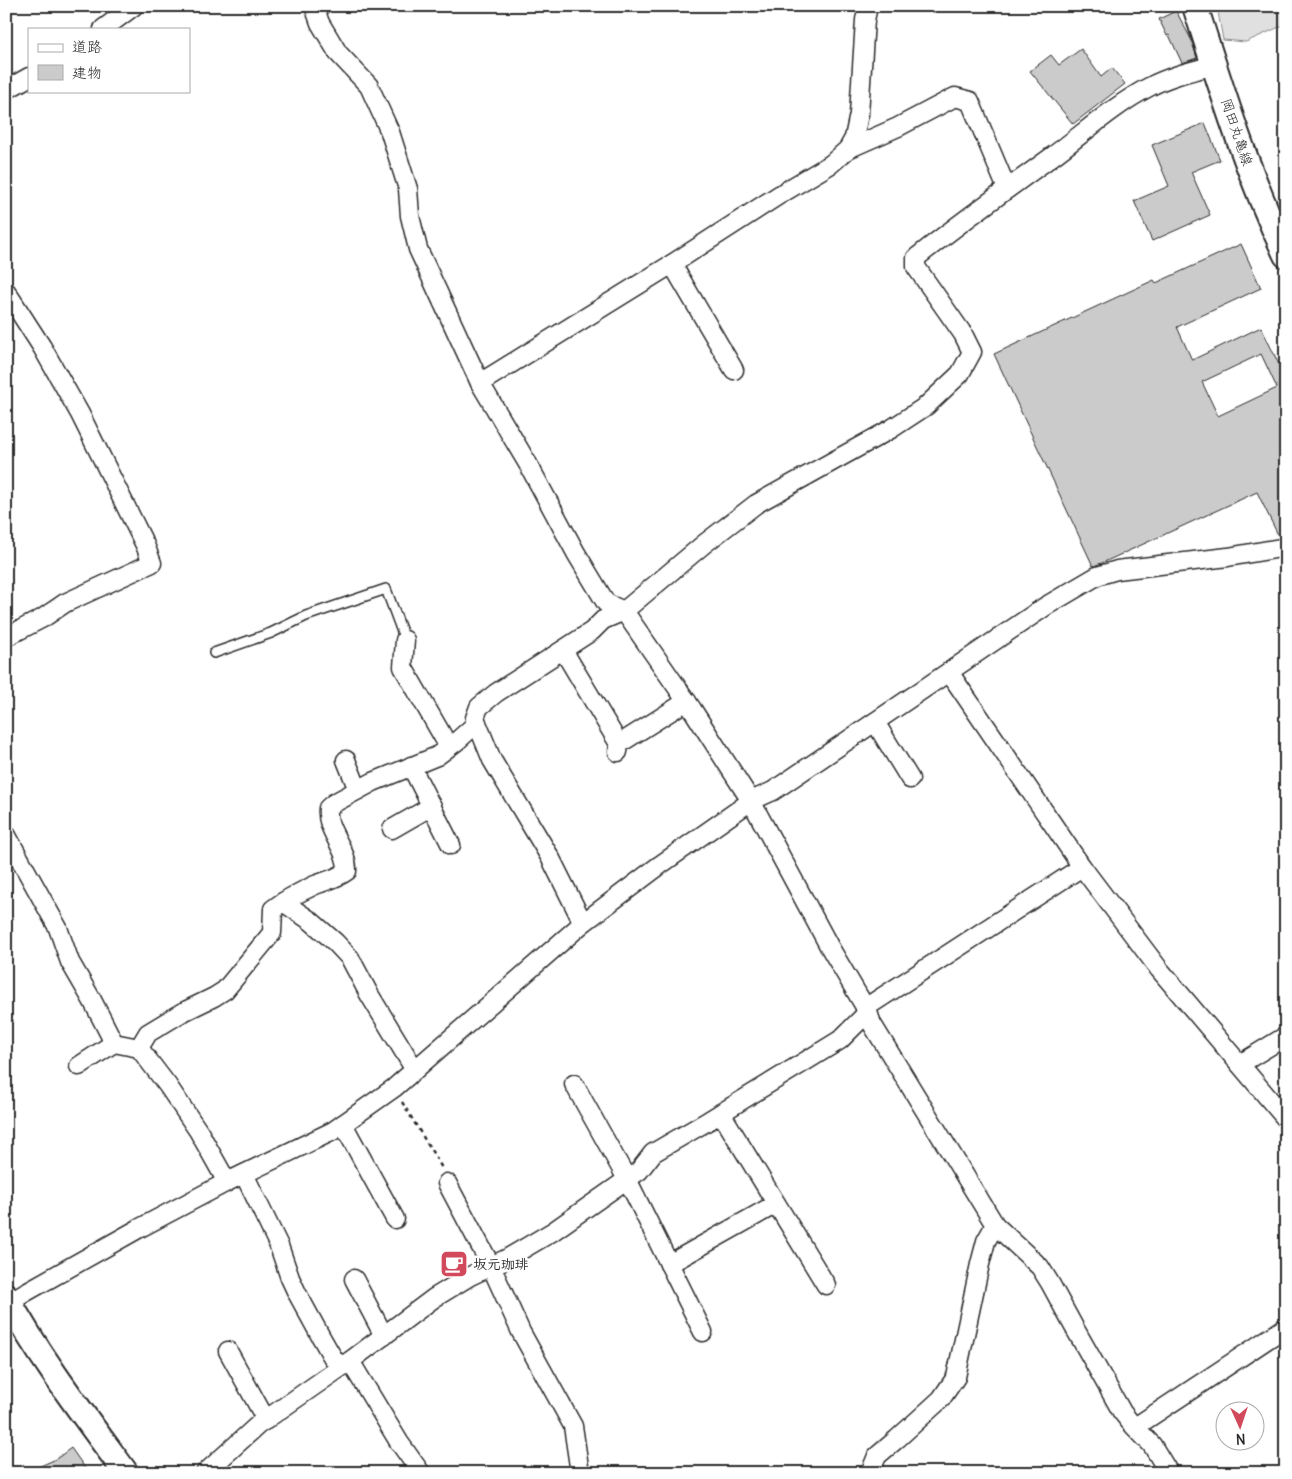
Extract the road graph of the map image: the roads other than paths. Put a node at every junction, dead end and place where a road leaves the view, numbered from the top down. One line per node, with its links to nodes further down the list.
1 (134, 6): 5 (street)
2 (314, 6): 15 (street)
3 (868, 6): 9 (street)
4 (1195, 6): 6 (main road, 岡田丸亀線)
5 (103, 28)
6 (1214, 66): 10 (street); 11 (main road, 岡田丸亀線)
7 (28, 77): 8 (street)
8 (6, 90)
9 (848, 149): 10 (street); 12 (street)
10 (1007, 189): 17 (street)
11 (1286, 256)
12 (672, 264): 14 (street); 15 (street)
13 (6, 291): 18 (street)
14 (734, 370)
15 (480, 383): 17 (street)
16 (1286, 547): 22 (street)
17 (624, 611): 20 (street); 23 (street)
18 (6, 637)
19 (405, 640): 21 (lane); 26 (street)
20 (563, 650): 23 (street); 25 (street)
21 (214, 653)
22 (949, 672): 24 (street); 36 (street)
23 (687, 701): 31 (street)
24 (876, 722): 29 (street); 31 (street)
25 (477, 723): 26 (street); 38 (street)
26 (448, 747): 28 (street)
27 (346, 760): 30 (street)
28 (411, 766): 30 (street); 32 (street)
29 (910, 779)
30 (358, 790): 37 (street)
31 (751, 801): 38 (street); 39 (street)
32 (432, 806): 33 (street); 35 (street)
33 (392, 829)
34 (6, 834): 41 (street)
35 (451, 844)
36 (1082, 867): 39 (street); 43 (street)
37 (283, 902): 42 (street); 45 (street)
38 (583, 922): 45 (street)
39 (866, 1010): 47 (street); 56 (street)
40 (1286, 1036): 43 (street)
41 (114, 1043): 42 (street); 44 (street)
42 (139, 1048): 52 (street)
43 (1240, 1064): 48 (street)
44 (79, 1066)
45 (415, 1070): 49 (street)
46 (574, 1084): 51 (street)
47 (721, 1113): 51 (street); 54 (street)
48 (1286, 1119)
49 (343, 1124): 50 (street); 55 (street)
50 (244, 1174): 52 (street); 66 (street)
51 (626, 1179): 57 (street); 58 (street)
52 (227, 1182): 61 (street)
53 (447, 1184): 58 (street)
54 (776, 1204): 57 (street); 60 (street)
55 (395, 1220)
56 (996, 1225): 68 (street); 73 (street)
57 (669, 1264): 63 (street)
58 (491, 1266): 64 (street); 72 (street)
59 (354, 1279): 64 (street)
60 (826, 1285)
61 (8, 1301): 69 (main road)
62 (1286, 1327): 68 (street)
63 (703, 1332)
64 (384, 1336): 66 (street)
65 (228, 1351): 67 (street)
66 (346, 1364): 67 (street); 71 (street)
67 (266, 1420): 70 (street)
68 (1135, 1427): 74 (street)
69 (126, 1473)
70 (205, 1473)
71 (421, 1473)
72 (580, 1473)
73 (870, 1473)
74 (1169, 1473)

